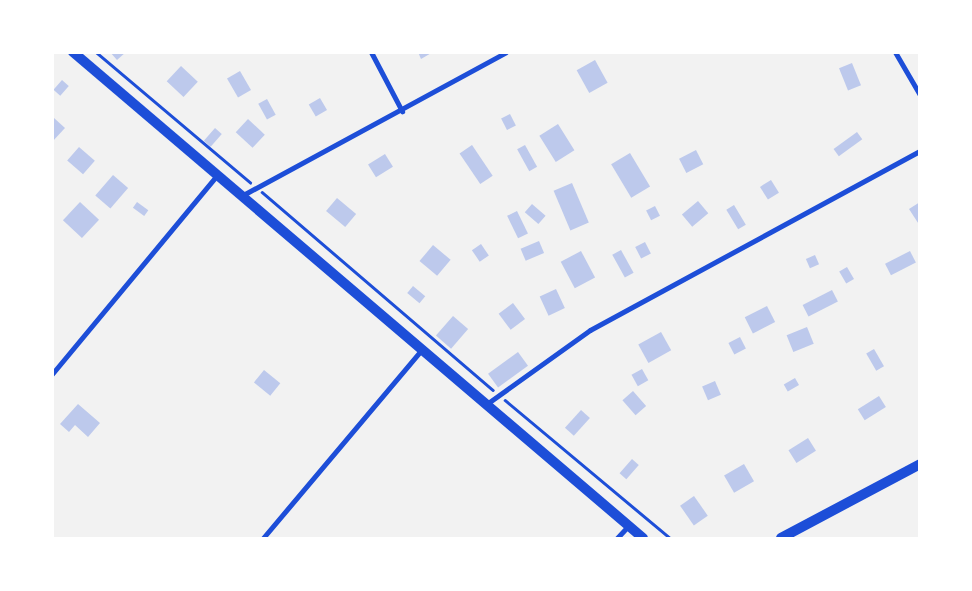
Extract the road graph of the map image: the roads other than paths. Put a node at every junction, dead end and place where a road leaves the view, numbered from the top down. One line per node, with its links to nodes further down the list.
1 (73, 52): 8 (main road)
2 (371, 52): 6 (street)
3 (506, 52): 6 (street)
4 (895, 52): 5 (street)
5 (920, 95)
6 (402, 111): 9 (street)
7 (920, 151): 12 (street)
8 (218, 174): 9 (main road); 11 (street)
9 (243, 195): 10 (main road)
10 (423, 348): 12 (main road); 15 (street)
11 (52, 374)
12 (488, 404): 14 (main road)
13 (920, 464): 18 (main road)
14 (628, 526): 16 (street); 17 (main road)
15 (263, 538)
16 (617, 538)
17 (643, 538)
18 (781, 538)

